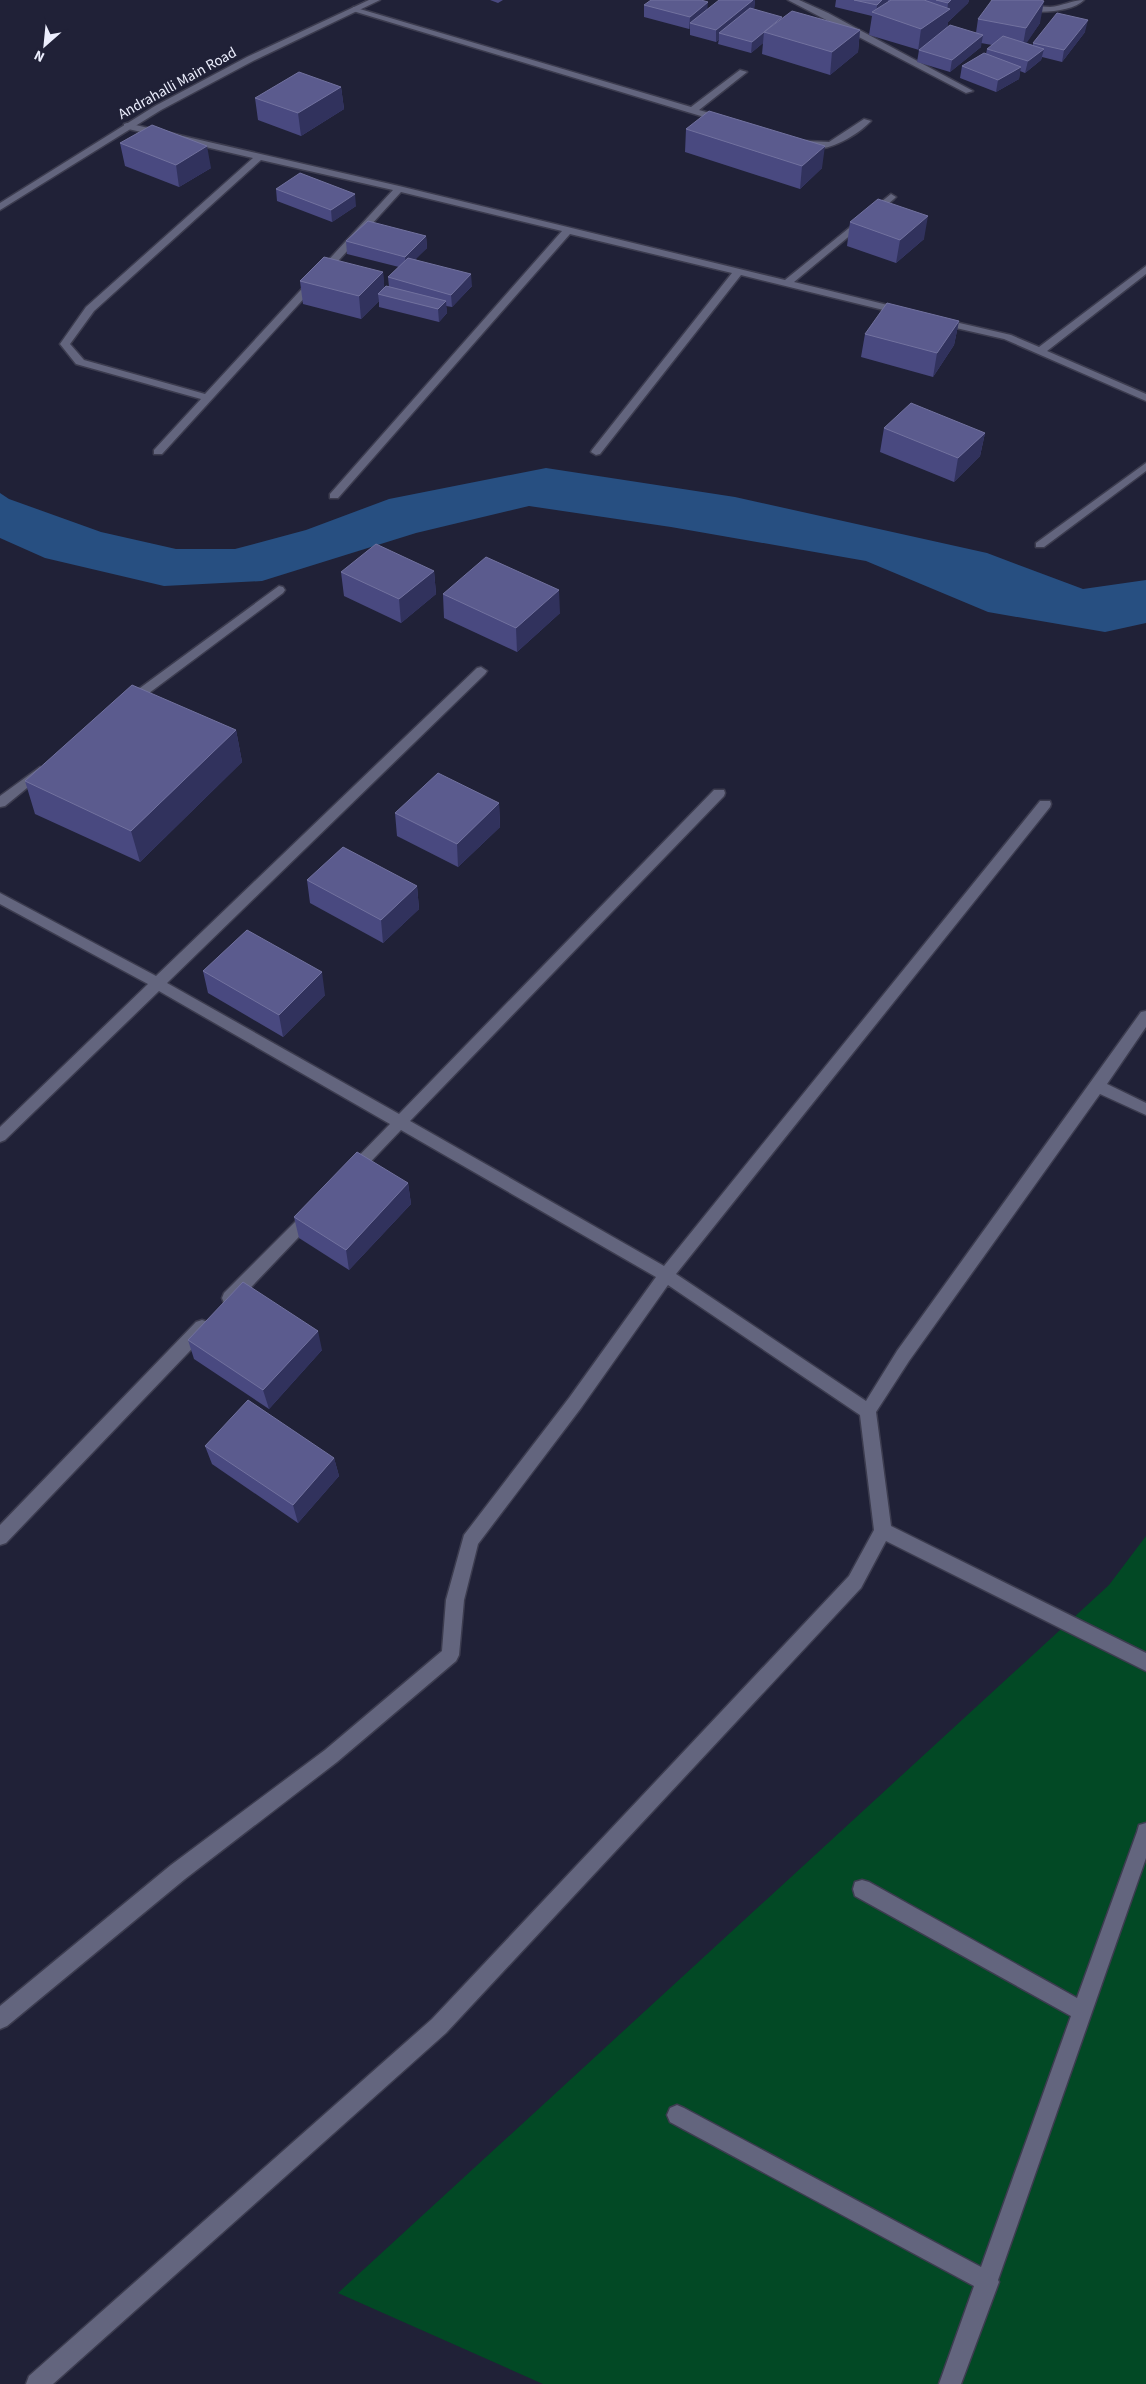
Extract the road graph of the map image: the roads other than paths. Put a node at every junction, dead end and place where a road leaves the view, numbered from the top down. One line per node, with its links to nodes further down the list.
1 (376, 0): 5 (street, Andrahalli Main Road)
2 (792, 0): 7 (street)
3 (996, 0): 4 (street)
4 (1080, 0)
5 (356, 9): 8 (street); 11 (street, Andrahalli Main Road)
6 (743, 72): 8 (street)
7 (969, 91)
8 (691, 111): 9 (street)
9 (729, 122)
10 (867, 122): 12 (street)
11 (127, 126): 13 (street); 16 (street, Andrahalli Main Road)
12 (796, 141)
13 (259, 156): 14 (street); 24 (street)
14 (399, 189): 17 (street); 24 (street)
15 (891, 197): 20 (street)
16 (0, 207)
17 (568, 230): 19 (street); 29 (street)
18 (1146, 269): 23 (street)
19 (738, 272): 20 (street); 27 (street)
20 (786, 284): 21 (street)
21 (911, 314)
22 (930, 319): 23 (street)
23 (1039, 352): 25 (street)
24 (208, 398): 26 (street)
25 (1146, 398)
26 (158, 452)
27 (596, 452)
28 (1146, 466): 30 (street)
29 (334, 496)
30 (1040, 545)
31 (279, 590): 33 (street)
32 (481, 671): 39 (street)
33 (122, 707)
34 (53, 761): 36 (street)
35 (719, 793): 43 (street)
36 (0, 803)
37 (1045, 804): 47 (street)
38 (0, 898): 39 (street)
39 (157, 983): 43 (street); 44 (street)
40 (1146, 1016): 41 (street)
41 (1097, 1086): 42 (street); 48 (street)
42 (1146, 1109)
43 (399, 1123): 45 (street); 47 (street)
44 (0, 1136)
45 (344, 1180)
46 (323, 1202): 50 (street)
47 (666, 1275): 48 (street); 55 (street)
48 (868, 1411): 49 (street)
49 (883, 1531): 51 (street); 58 (street)
50 (0, 1537)
51 (1146, 1662)
52 (1146, 1832): 54 (street)
53 (862, 1889): 54 (street)
54 (1082, 2011): 57 (street)
55 (0, 2019)
56 (677, 2115): 57 (street)
57 (988, 2282): 59 (street)
58 (37, 2384)
59 (950, 2384)

